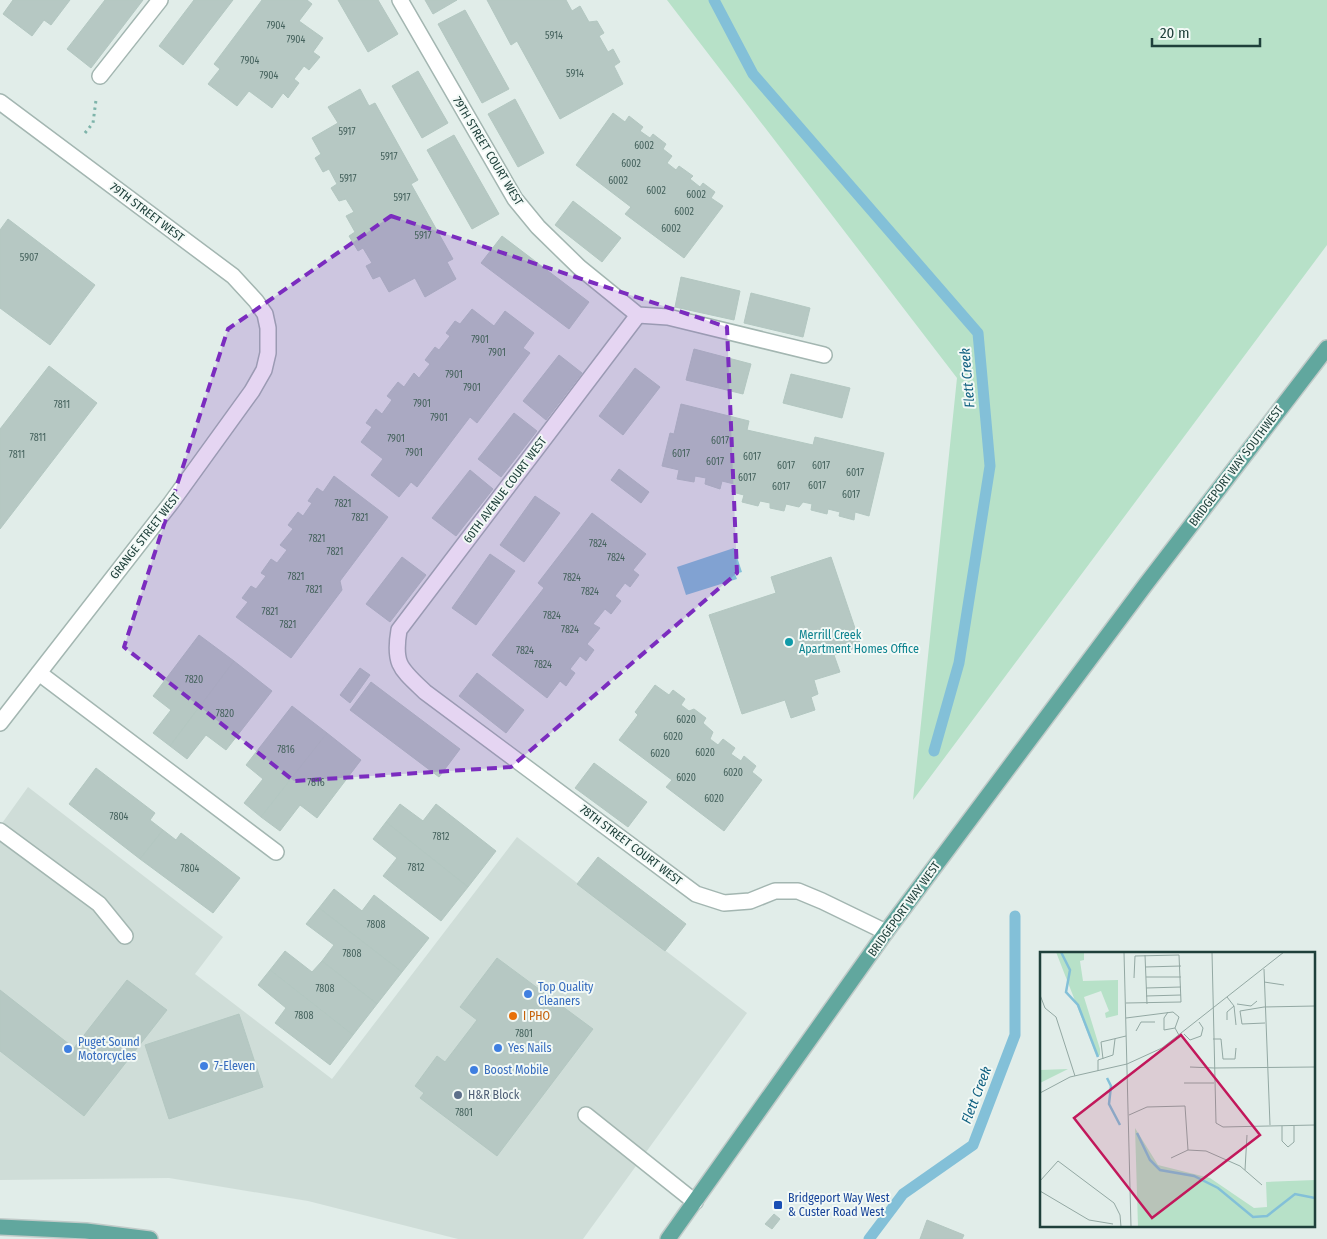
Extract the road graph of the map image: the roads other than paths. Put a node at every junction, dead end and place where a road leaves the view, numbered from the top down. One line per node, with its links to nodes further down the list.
1 (160, 0): 3 (street)
2 (400, 0): 5 (street, 79TH STREET COURT WEST)
3 (100, 76)
4 (0, 102): 6 (street, 79TH STREET WEST)
5 (638, 315): 8 (street); 10 (street, 60TH AVENUE COURT WEST)
6 (268, 339): 11 (street, GRANGE STREET WEST)
7 (1327, 348): 9 (main road, BRIDGEPORT WAY SOUTHWEST)
8 (824, 355)
9 (1146, 584): 15 (main road, BRIDGEPORT WAY WEST)
10 (405, 672): 15 (street, 78TH STREET COURT WEST)
11 (39, 673): 12 (street, GRANGE STREET WEST); 14 (street)
12 (0, 723)
13 (0, 831): 16 (street)
14 (276, 852)
15 (886, 932): 18 (main road, BRIDGEPORT WAY WEST)
16 (125, 936)
17 (586, 1115): 18 (street)
18 (695, 1202): 22 (main road, BRIDGEPORT WAY WEST)
19 (0, 1227): 20 (main road)
20 (20, 1234): 21 (main road)
21 (150, 1239)
22 (668, 1239)

